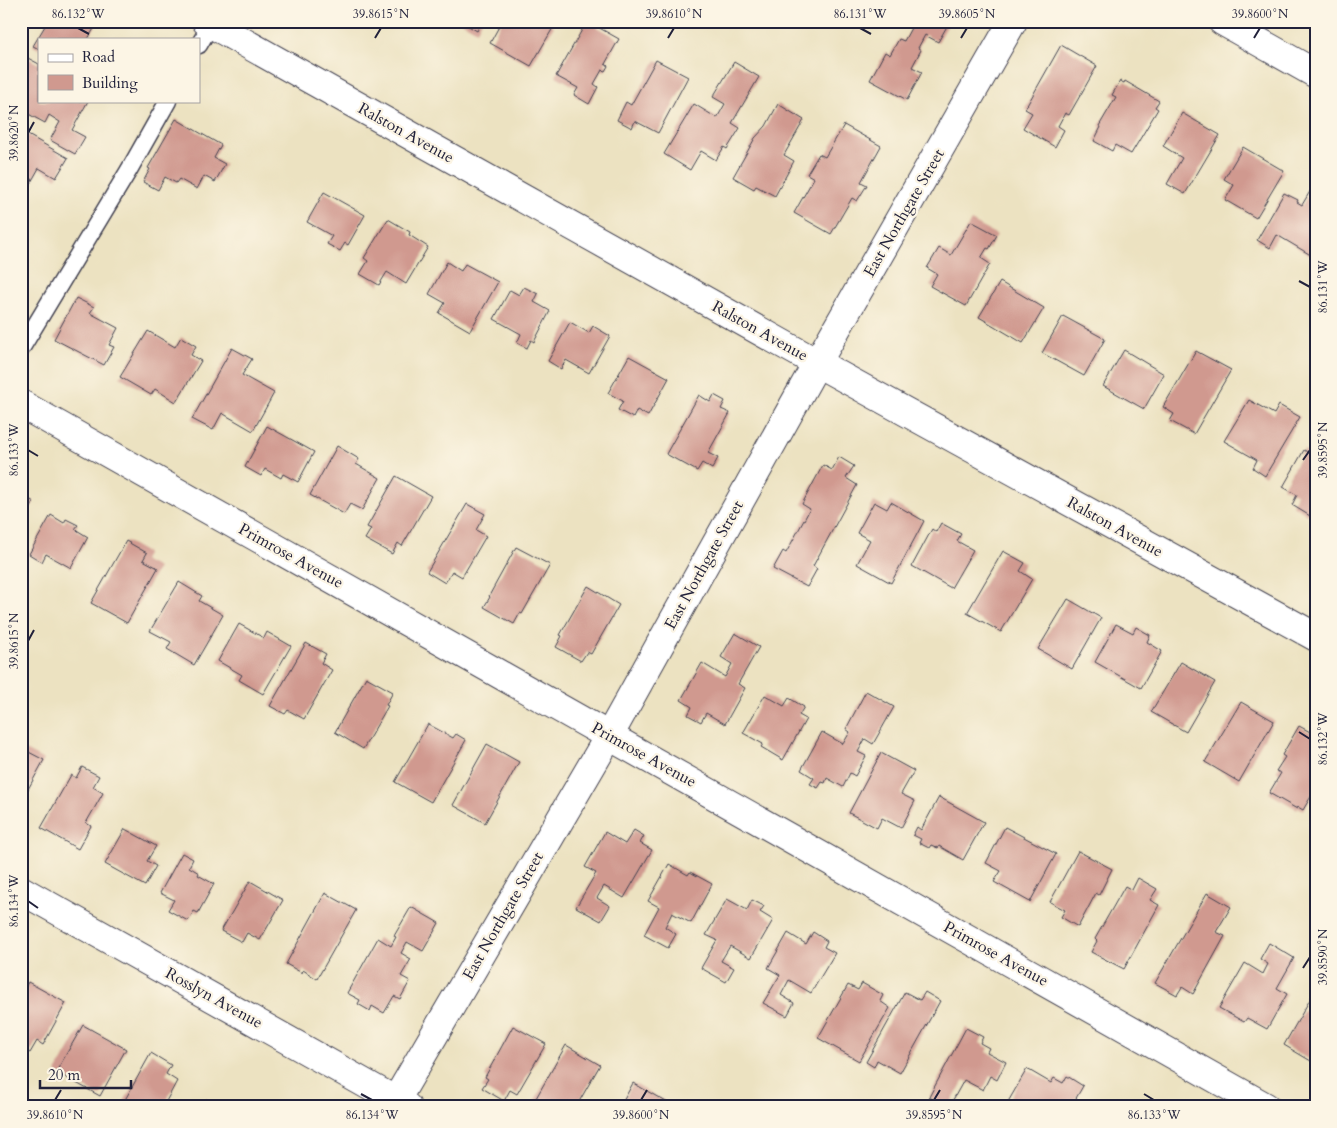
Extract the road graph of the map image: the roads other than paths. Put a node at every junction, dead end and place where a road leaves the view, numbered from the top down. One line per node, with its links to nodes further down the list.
1 (1013, 21): 7 (street, East Northgate Street)
2 (1222, 21): 4 (street)
3 (205, 30): 7 (street, Ralston Avenue)
4 (1316, 74)
5 (167, 102): 6 (lane)
6 (21, 349)
7 (817, 363): 9 (street, Ralston Avenue); 10 (street, East Northgate Street)
8 (21, 404): 10 (street, Primrose Avenue)
9 (1316, 637)
10 (609, 736): 12 (street, East Northgate Street); 13 (street, Primrose Avenue)
11 (21, 890): 12 (street, Rosslyn Avenue)
12 (399, 1105)
13 (1266, 1107)

